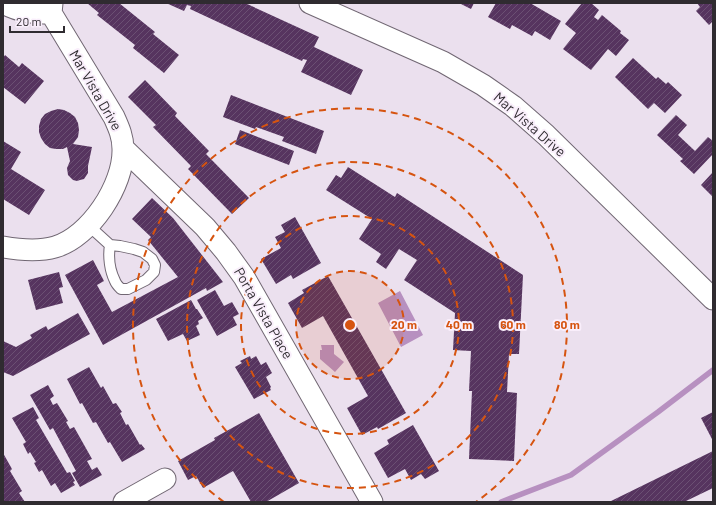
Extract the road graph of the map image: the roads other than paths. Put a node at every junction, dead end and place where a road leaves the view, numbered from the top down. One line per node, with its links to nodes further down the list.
1 (3, 3): 3 (street)
2 (310, 3): 8 (street, Mar Vista Drive)
3 (52, 8): 4 (street, Mar Vista Drive)
4 (124, 149): 5 (street, Mar Vista Drive); 11 (street, Porta Vista Place)
5 (88, 225): 6 (lane); 7 (street, Mar Vista Drive)
6 (110, 245): 6 (lane)
7 (3, 247)
8 (713, 299)
9 (165, 479): 10 (street)
10 (124, 502)
11 (372, 502)

